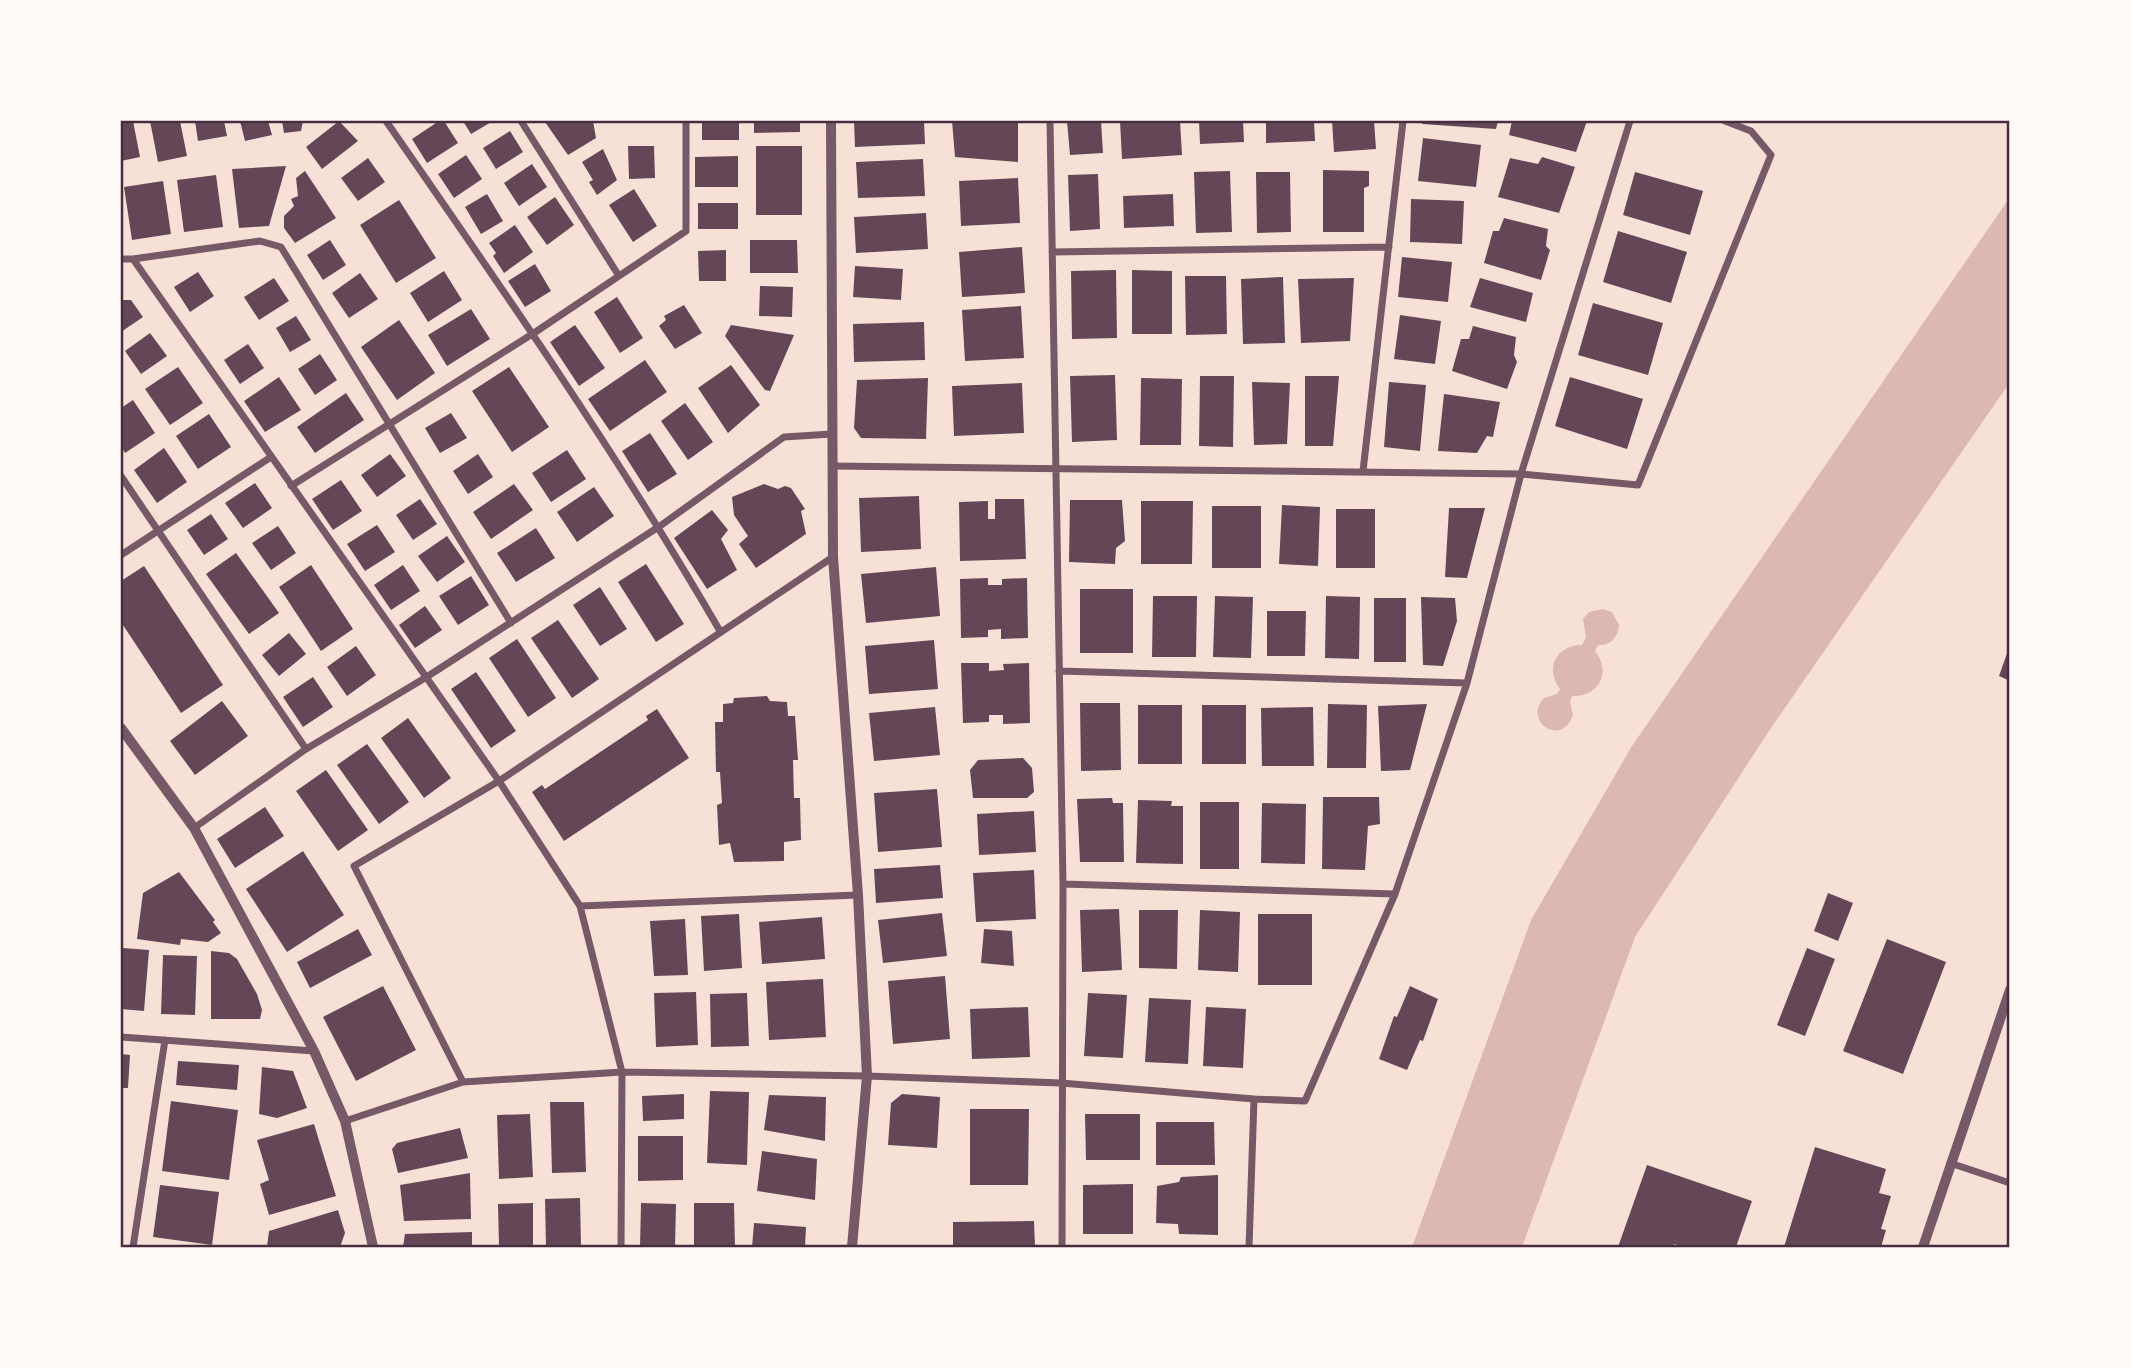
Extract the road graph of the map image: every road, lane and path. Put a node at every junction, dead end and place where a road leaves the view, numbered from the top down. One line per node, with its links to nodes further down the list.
1 (386, 121): 14 (street)
2 (521, 121): 13 (street)
3 (686, 121): 13 (street)
4 (831, 121): 16 (street)
5 (1050, 121): 10 (street)
6 (1403, 121): 9 (street)
7 (1630, 121): 21 (street)
8 (1725, 121): 21 (street)
9 (1389, 247): 10 (street); 20 (street)
10 (1052, 252): 19 (street)
11 (121, 259): 12 (street)
12 (133, 259): 15 (street); 17 (street)
13 (619, 276): 14 (street)
14 (534, 334): 15 (street); 24 (street)
15 (388, 425): 23 (street); 28 (street)
16 (832, 434): 18 (street); 24 (street)
17 (271, 457): 23 (street); 25 (street)
18 (832, 466): 19 (street); 27 (street)
19 (1056, 469): 20 (street); 30 (street)
20 (1363, 471): 21 (street)
21 (1521, 474): 32 (street)
22 (121, 476): 25 (street)
23 (291, 486): 31 (street)
24 (660, 526): 28 (street); 29 (street)
25 (158, 531): 26 (street); 34 (street)
26 (121, 555)
27 (834, 557): 29 (street); 39 (street)
28 (511, 623): 31 (street)
29 (720, 631): 35 (street)
30 (1059, 671): 32 (street); 37 (street)
31 (425, 678): 34 (street); 35 (street)
32 (1467, 683): 38 (street)
33 (121, 728): 36 (street)
34 (306, 749): 36 (street)
35 (499, 781): 40 (street); 47 (street)
36 (194, 828): 44 (street)
37 (1063, 884): 38 (street); 48 (street)
38 (1395, 894): 49 (street)
39 (858, 895): 40 (street); 46 (street)
40 (580, 906): 45 (street)
41 (2010, 990): 51 (street)
42 (121, 1037): 43 (street)
43 (165, 1040): 44 (street); 53 (street)
44 (314, 1051): 50 (street)
45 (622, 1072): 46 (street); 47 (street); 55 (street)
46 (867, 1076): 48 (street); 56 (street)
47 (463, 1082): 50 (street)
48 (1060, 1083): 49 (street); 57 (street)
49 (1254, 1099): 58 (street)
50 (345, 1121): 54 (street)
51 (1950, 1163): 52 (street); 59 (street)
52 (2010, 1183)
53 (133, 1247)
54 (373, 1247)
55 (621, 1247)
56 (852, 1247)
57 (1062, 1247)
58 (1249, 1247)
59 (1923, 1247)

